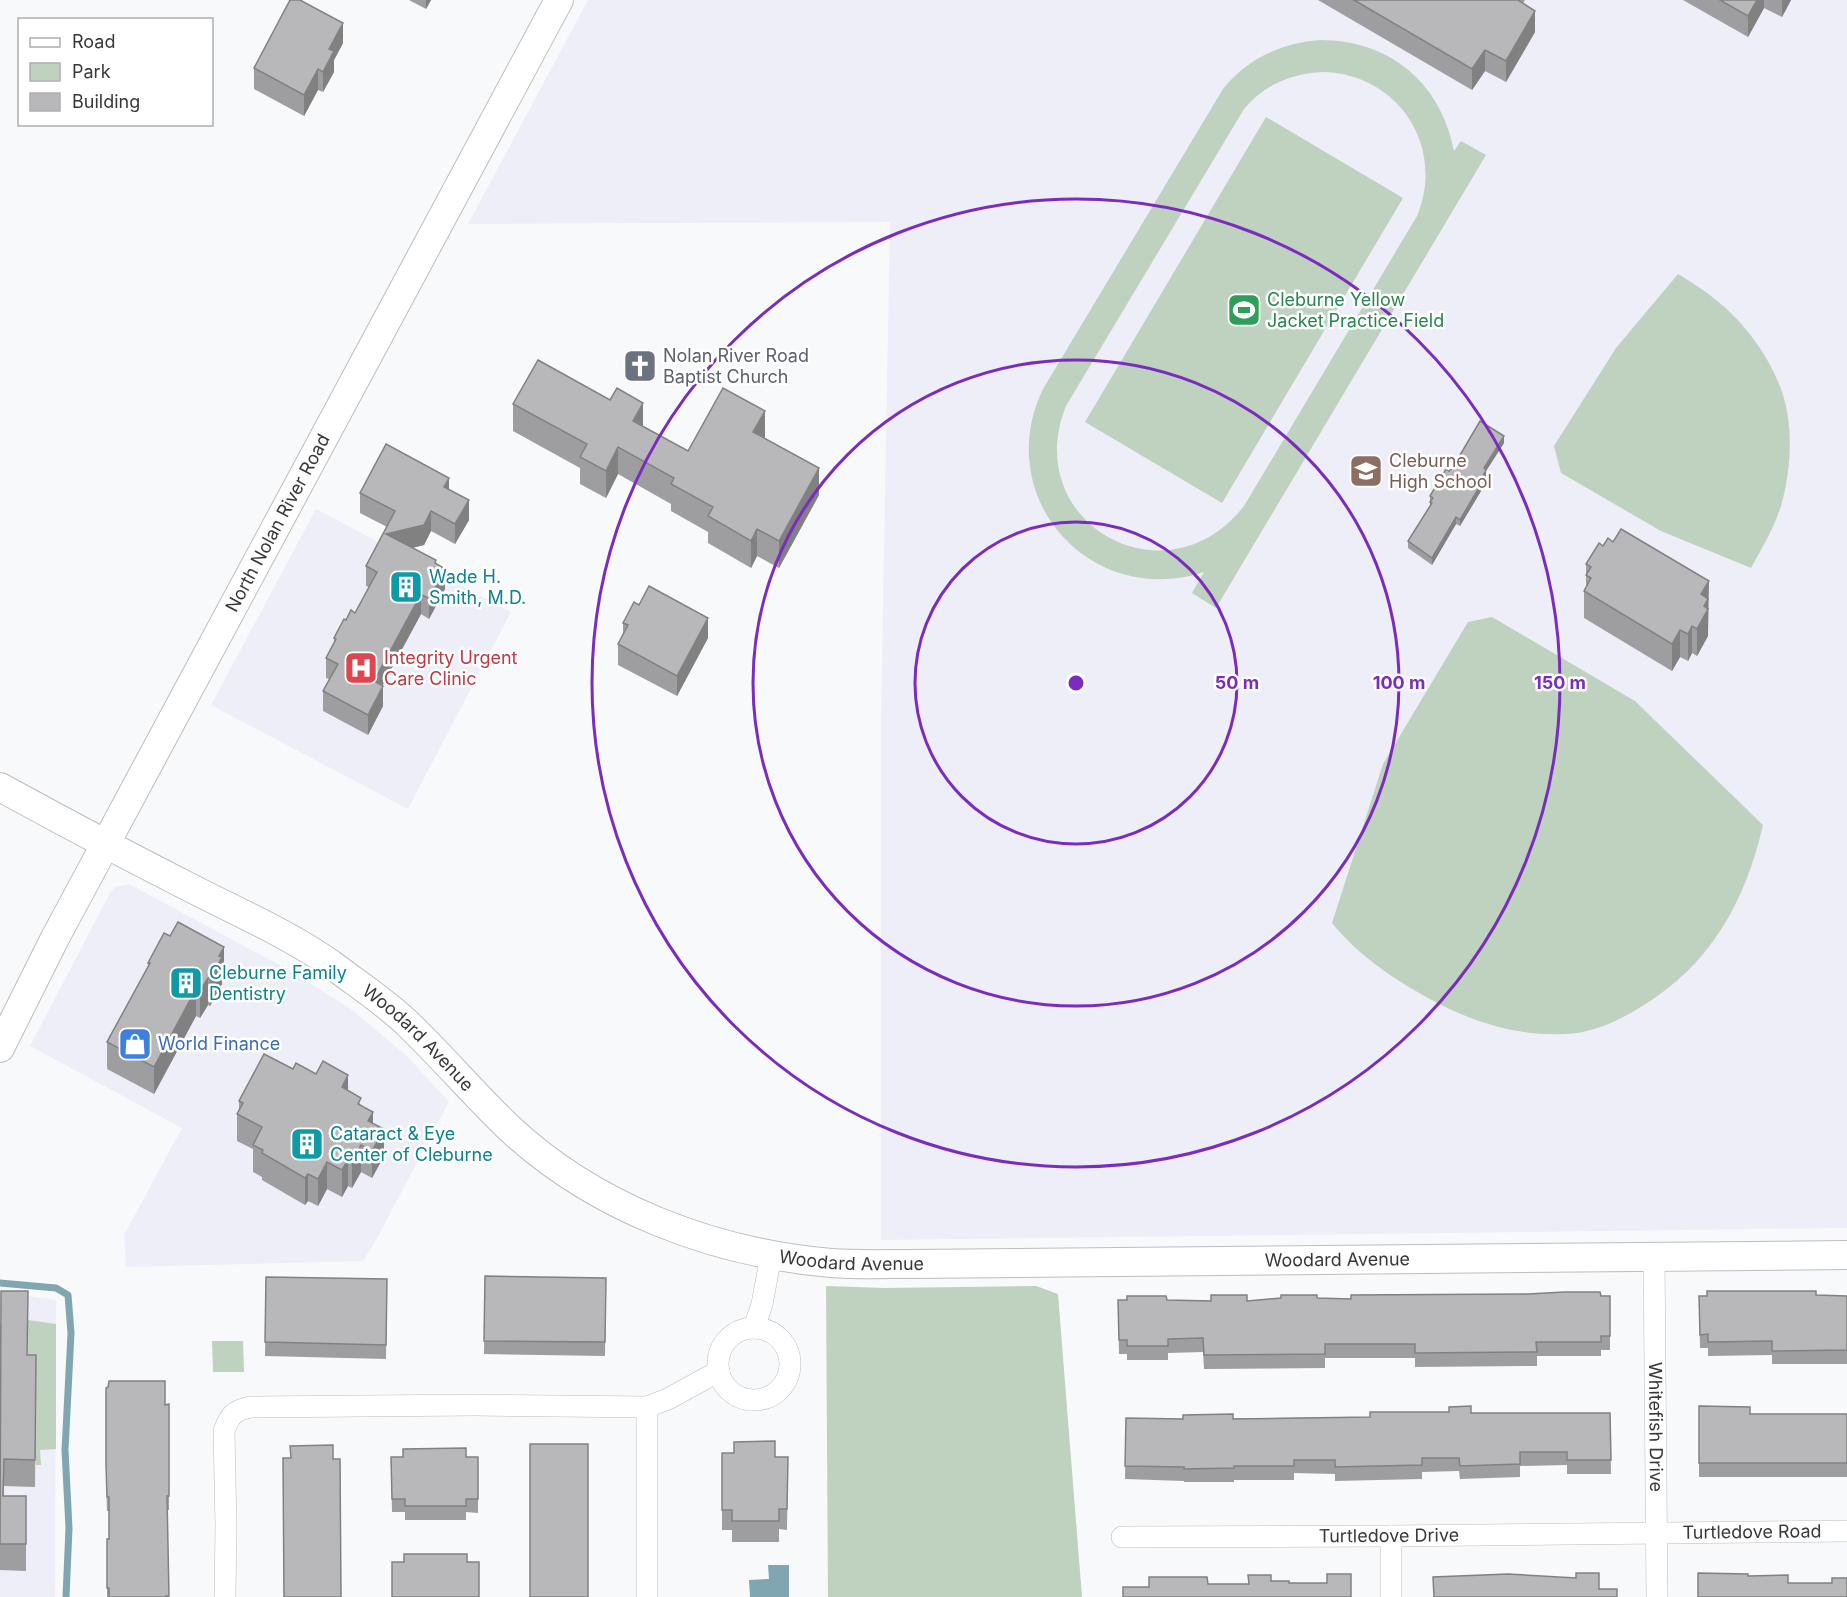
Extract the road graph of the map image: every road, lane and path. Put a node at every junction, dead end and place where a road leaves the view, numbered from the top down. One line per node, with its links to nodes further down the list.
1 (560, 0): 3 (street, North Nolan River Road)
2 (0, 787): 3 (street, Woodard Avenue)
3 (106, 844): 4 (street, North Nolan River Road); 6 (street, Woodard Avenue)
4 (0, 1048)
5 (1847, 1255): 7 (street, Woodard Avenue)
6 (771, 1256): 7 (street, Woodard Avenue); 8 (street)
7 (1654, 1256): 12 (street, Whitefish Drive)
8 (754, 1328): 9 (street); 9 (street)
9 (719, 1371): 10 (street)
10 (646, 1407): 15 (street); 16 (street)
11 (1847, 1531): 12 (street, Turtledove Road)
12 (1657, 1532): 13 (street, Turtledove Drive); 18 (street, Whitefish Drive)
13 (1391, 1536): 14 (street, Turtledove Drive); 17 (street)
14 (1122, 1537)
15 (225, 1597)
16 (647, 1597)
17 (1391, 1597)
18 (1657, 1597)

